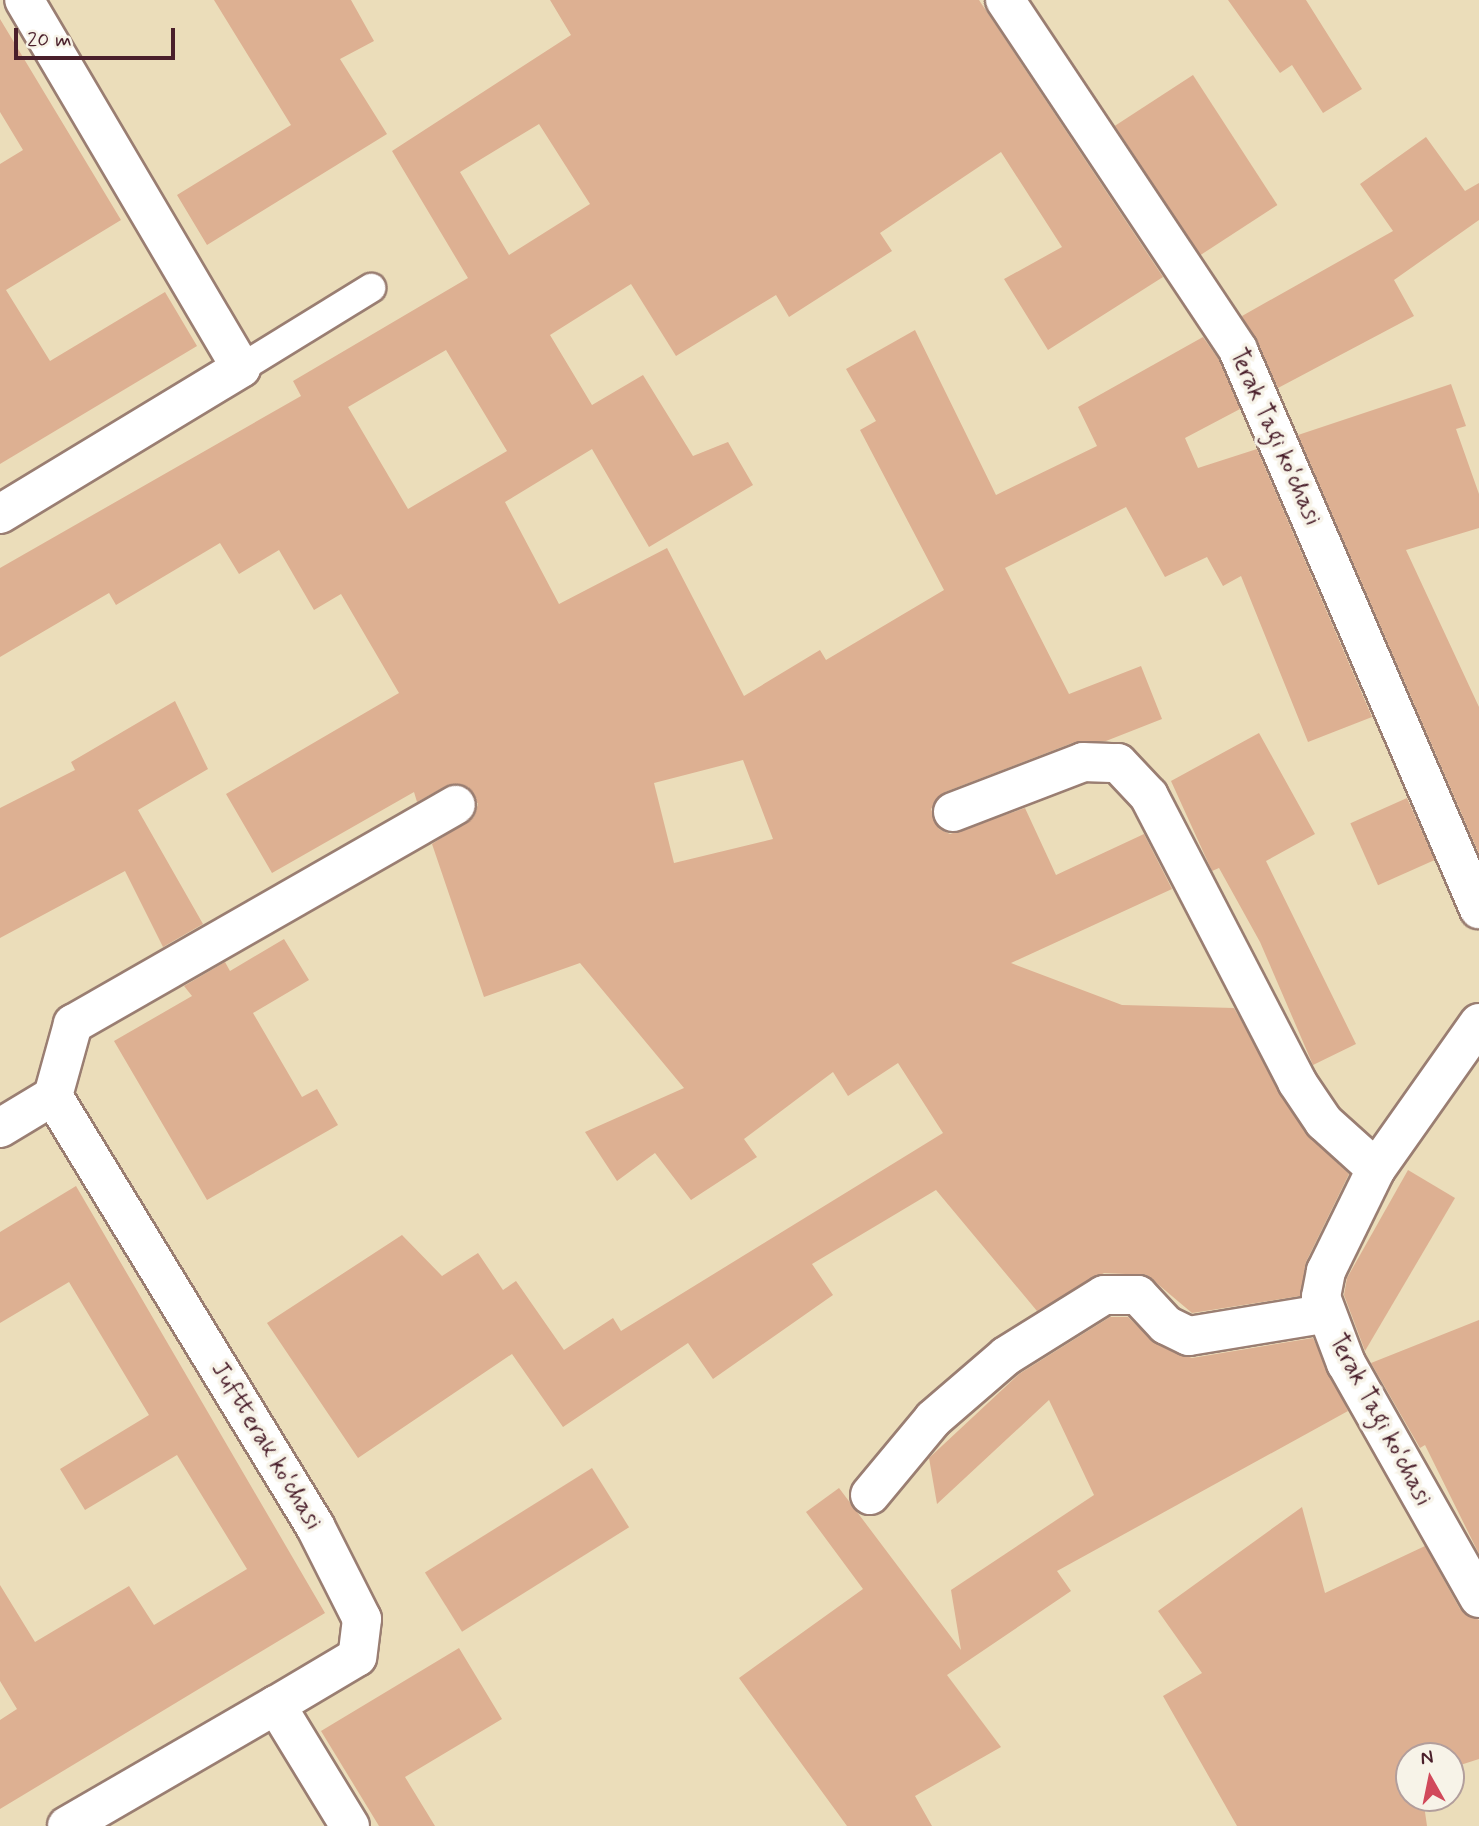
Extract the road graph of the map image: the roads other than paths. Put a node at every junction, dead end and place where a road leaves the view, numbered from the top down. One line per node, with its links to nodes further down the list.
1 (24, 0): 4 (street)
2 (1005, 0): 8 (street, Terak Tagi koʻchasi)
3 (371, 288): 4 (lane)
4 (241, 368): 5 (street)
5 (0, 514)
6 (456, 805): 10 (street)
7 (953, 812): 12 (street)
8 (1479, 909)
9 (1479, 1023): 12 (street, Terak Tagi koʻchasi)
10 (52, 1096): 11 (street); 16 (street, Juftterak koʻchasi)
11 (0, 1128)
12 (1376, 1169): 13 (street, Terak Tagi koʻchasi)
13 (1324, 1314): 14 (street); 15 (street, Terak Tagi koʻchasi)
14 (870, 1495)
15 (1479, 1598)
16 (276, 1705): 17 (street); 18 (street)
17 (67, 1826)
18 (350, 1826)

